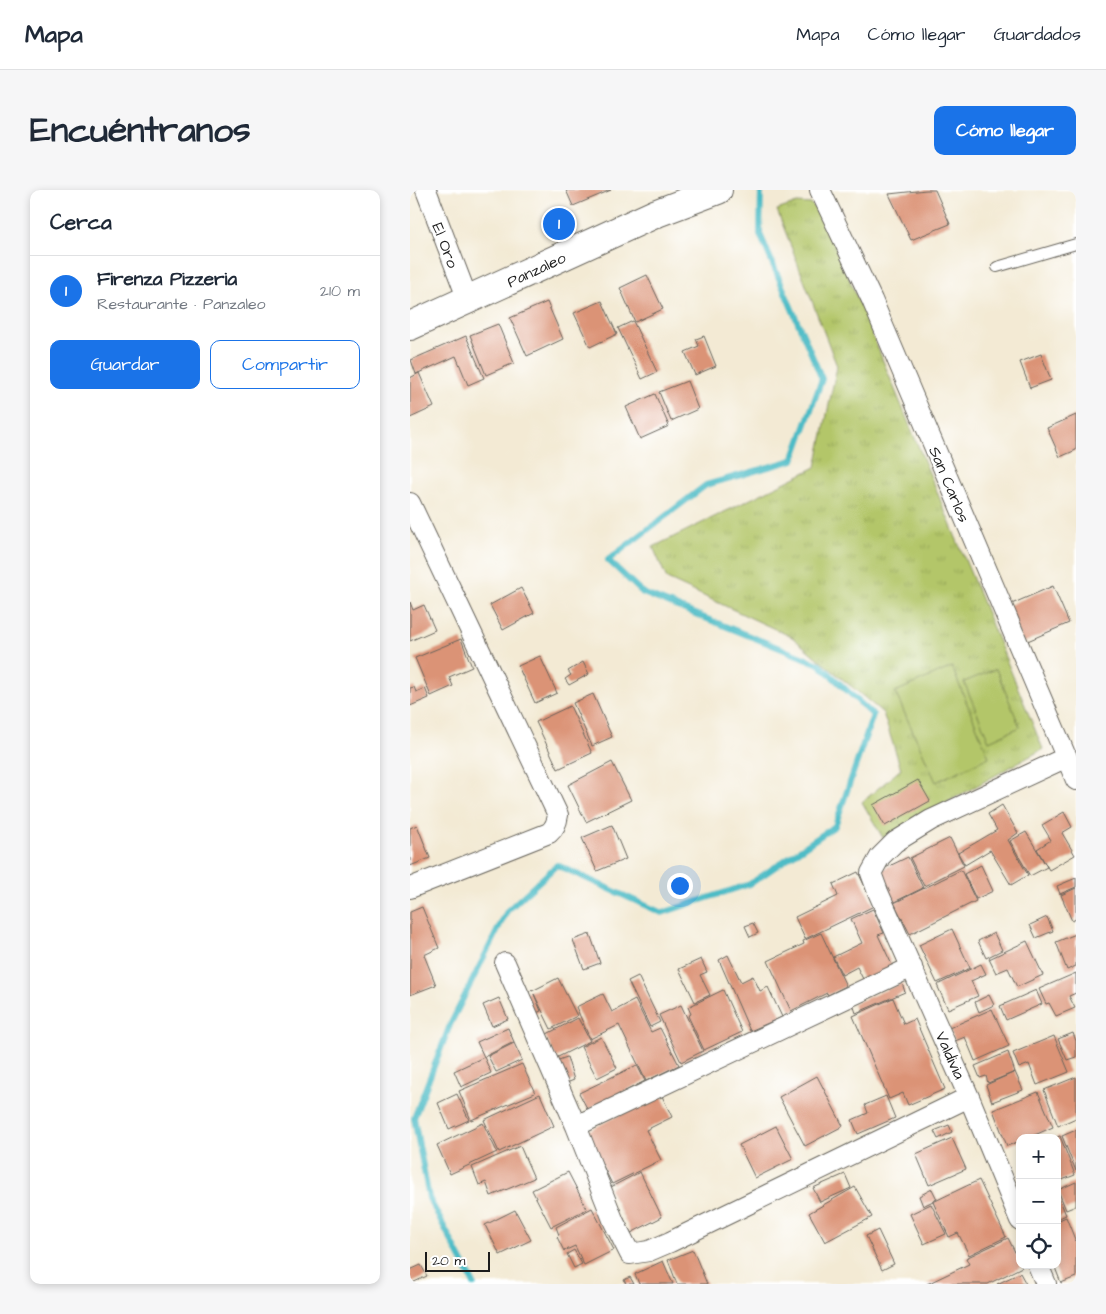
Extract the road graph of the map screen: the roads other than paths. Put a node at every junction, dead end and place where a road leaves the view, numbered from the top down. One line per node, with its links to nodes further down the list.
1 (426, 190): 6 (street, El Oro)
2 (718, 190): 6 (street, Panzaleo)
3 (820, 190): 9 (street, San Carlos)
4 (1076, 244): 5 (lane)
5 (998, 267)
6 (468, 300): 7 (street, Panzaleo)
7 (410, 326)
8 (410, 503): 11 (street)
9 (1067, 757): 10 (street, San Carlos); 13 (street, Valdivia)
10 (1076, 780)
11 (410, 888)
12 (505, 962): 15 (street)
13 (912, 967): 14 (street, Valdivia); 15 (street)
14 (969, 1098): 15 (street); 16 (street, Valdivia)
15 (576, 1126)
16 (1016, 1210)
17 (1040, 1269): 18 (street)
18 (1046, 1284)

